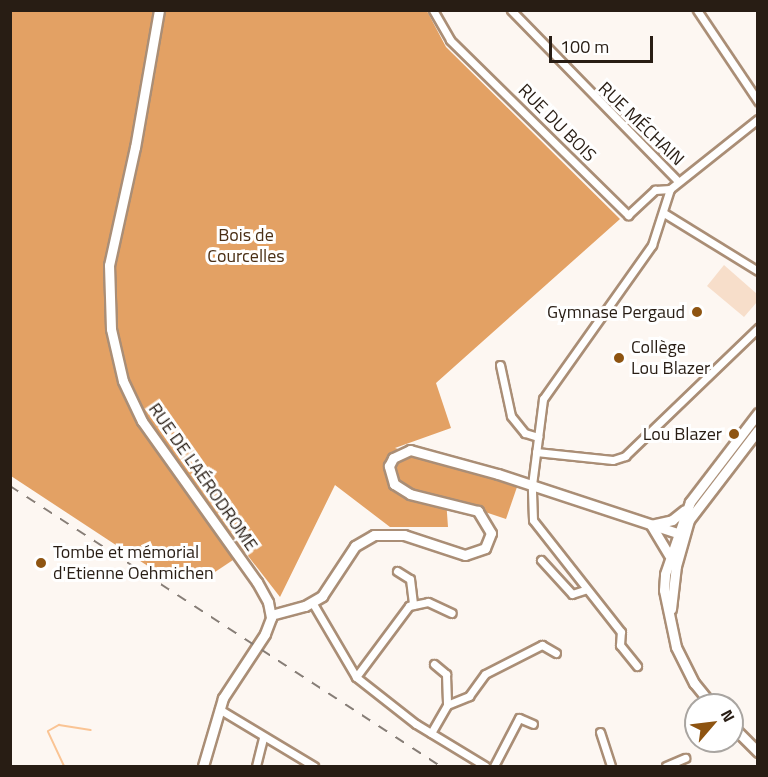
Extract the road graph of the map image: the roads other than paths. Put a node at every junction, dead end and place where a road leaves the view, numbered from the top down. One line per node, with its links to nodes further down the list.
1 (159, 10): 28 (street, RUE DE L'AÉRODROME)
2 (433, 10): 8 (street, RUE DU BOIS)
3 (511, 10): 7 (street, RUE MÉCHAIN)
4 (697, 10): 5 (street)
5 (758, 101)
6 (758, 118): 7 (street)
7 (677, 180): 8 (street)
8 (669, 189): 9 (street)
9 (664, 213): 10 (street); 15 (street)
10 (758, 271)
11 (758, 328): 16 (street)
12 (500, 365): 15 (street)
13 (758, 413): 18 (street)
14 (758, 430): 20 (street)
15 (538, 437): 16 (street)
16 (536, 452): 17 (street)
17 (532, 486): 19 (street); 24 (street); 25 (street)
18 (687, 508): 19 (street); 20 (street)
19 (651, 525): 20 (street); 21 (street)
20 (680, 534): 21 (street); 29 (street)
21 (669, 555): 29 (street)
22 (541, 560): 24 (street)
23 (397, 571): 26 (street)
24 (584, 590): 32 (street)
25 (312, 602): 28 (street); 33 (street)
26 (413, 605): 27 (street); 33 (street)
27 (452, 613)
28 (271, 615): 36 (street)
29 (671, 626): 34 (street)
30 (555, 653): 35 (street)
31 (434, 664): 35 (street)
32 (637, 666)
33 (356, 677): 39 (street)
34 (704, 693)
35 (447, 705): 39 (street)
36 (219, 709): 40 (street); 44 (street)
37 (533, 724): 48 (street)
38 (600, 732): 49 (street)
39 (431, 733): 47 (street)
40 (263, 738): 45 (street); 46 (street)
41 (744, 738): 42 (street)
42 (758, 752)
43 (685, 758): 50 (street)
44 (203, 766)
45 (256, 766)
46 (314, 766)
47 (485, 766)
48 (494, 766)
49 (610, 766)
50 (666, 766)

